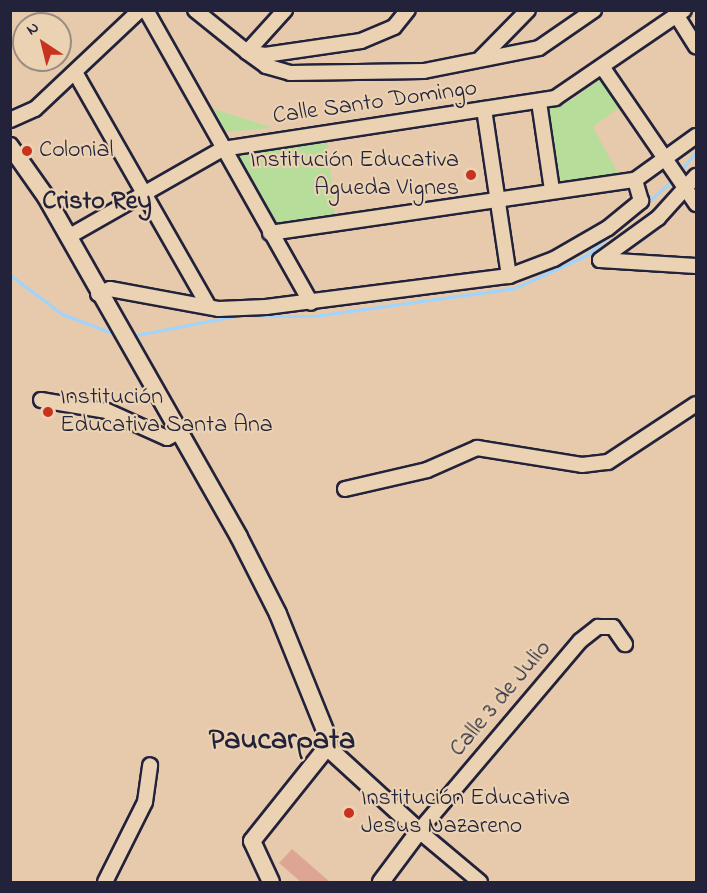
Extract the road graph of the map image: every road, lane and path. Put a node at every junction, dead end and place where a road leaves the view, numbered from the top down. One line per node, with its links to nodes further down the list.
1 (140, 10): 13 (street)
2 (146, 10): 19 (street)
3 (285, 10): 10 (street)
4 (408, 10): 10 (street)
5 (528, 10): 11 (street)
6 (594, 10): 11 (street)
7 (204, 13): 10 (street)
8 (680, 13): 9 (street); 12 (street, Calle Santo Domingo)
9 (696, 46)
10 (247, 52): 11 (street)
11 (481, 58)
12 (603, 68): 14 (street, Calle Santo Domingo); 20 (street)
13 (76, 74): 16 (street); 24 (street)
14 (538, 102): 15 (street, Calle Santo Domingo); 23 (street)
15 (484, 109): 19 (street, Calle Santo Domingo); 25 (street)
16 (10, 120)
17 (696, 136): 20 (street)
18 (12, 144): 28 (main road)
19 (222, 149): 24 (street, Calle Santo Domingo); 27 (street)
20 (669, 161): 21 (street); 22 (street)
21 (635, 180): 23 (street); 30 (street)
22 (689, 182): 26 (street); 29 (street)
23 (552, 190): 25 (street)
24 (147, 193): 28 (street, Calle Santo Domingo); 33 (street)
25 (496, 199): 27 (street); 30 (street)
26 (696, 204)
27 (270, 233): 32 (street)
28 (68, 237): 31 (main road)
29 (696, 266)
30 (509, 276): 32 (street)
31 (98, 294): 33 (street); 36 (main road)
32 (311, 303): 33 (street)
33 (209, 307)
34 (41, 400): 36 (street)
35 (696, 404): 37 (street)
36 (180, 431): 39 (main road)
37 (345, 489)
38 (625, 644): 41 (street, Calle 3 de Julio)
39 (327, 747): 41 (main road); 42 (main road)
40 (150, 765): 43 (street)
41 (419, 831): 44 (main road); 45 (street)
42 (266, 881)
43 (105, 882)
44 (381, 882)
45 (480, 882)

